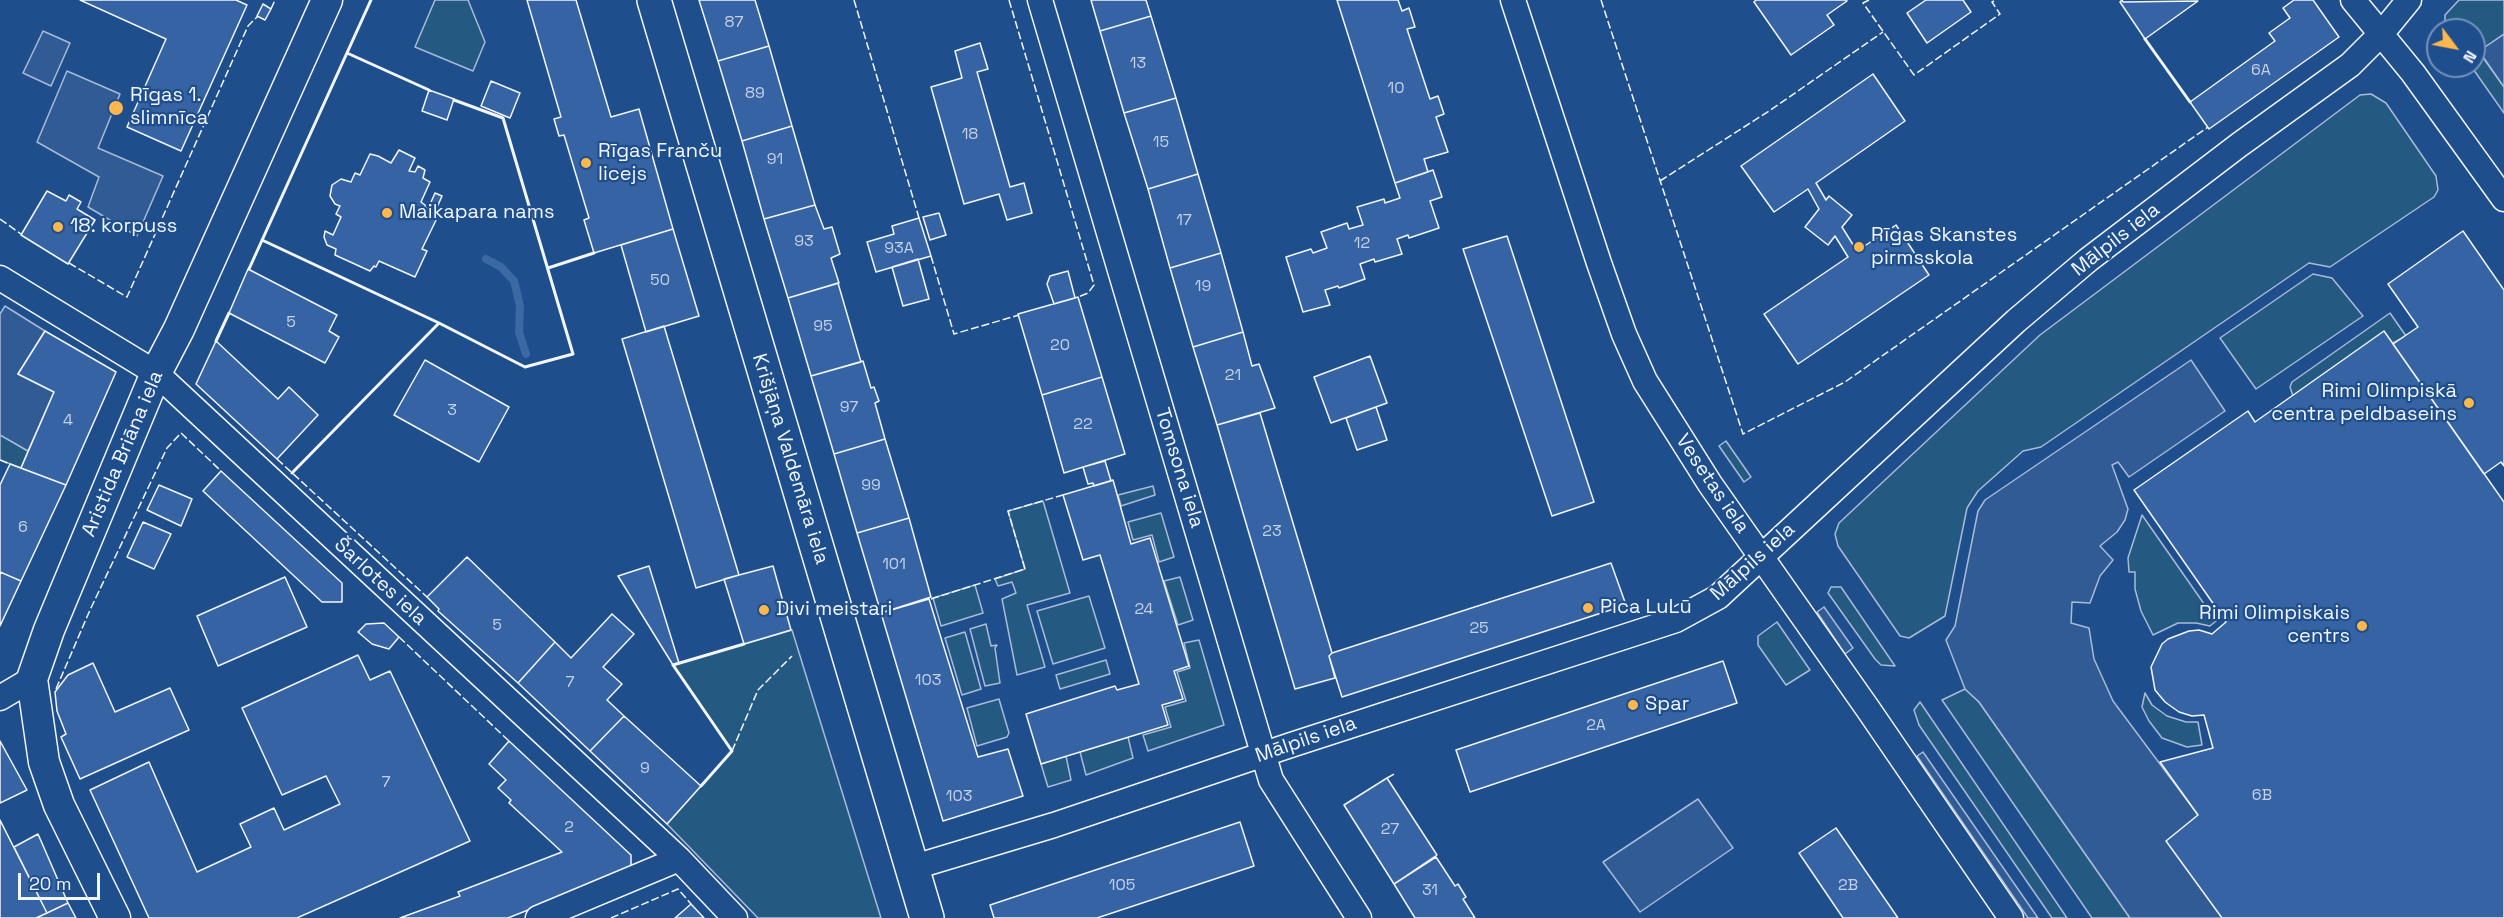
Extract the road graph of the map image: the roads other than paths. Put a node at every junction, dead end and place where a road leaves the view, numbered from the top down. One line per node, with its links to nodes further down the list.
1 (327, 0): 10 (street, Aristida Briāna iela)
2 (654, 0): 16 (main road, Krišjāņa Valdemāra iela)
3 (1040, 0): 14 (street, Tomsona iela)
4 (1513, 0): 11 (street, Vesetas iela)
5 (2353, 0): 7 (street)
6 (2409, 0): 7 (street, Mālpils iela)
7 (2382, 33): 8 (street); 11 (street, Mālpils iela)
8 (2504, 199)
9 (0, 278): 10 (street, Šarlotes iela)
10 (156, 373): 12 (street, Aristida Briāna iela); 15 (street, Šarlotes iela)
11 (1761, 555): 14 (street, Mālpils iela); 22 (street, Vesetas iela)
12 (32, 680): 13 (street); 17 (street, Aristida Briāna iela)
13 (0, 698)
14 (1263, 755): 16 (street, Mālpils iela); 21 (street, Tomsona iela)
15 (679, 860): 18 (street); 19 (street, Šarlotes iela)
16 (911, 868): 20 (main road, Krišjāņa Valdemāra iela)
17 (115, 918)
18 (538, 918)
19 (735, 918)
20 (927, 918)
21 (1359, 918)
22 (2011, 918)

